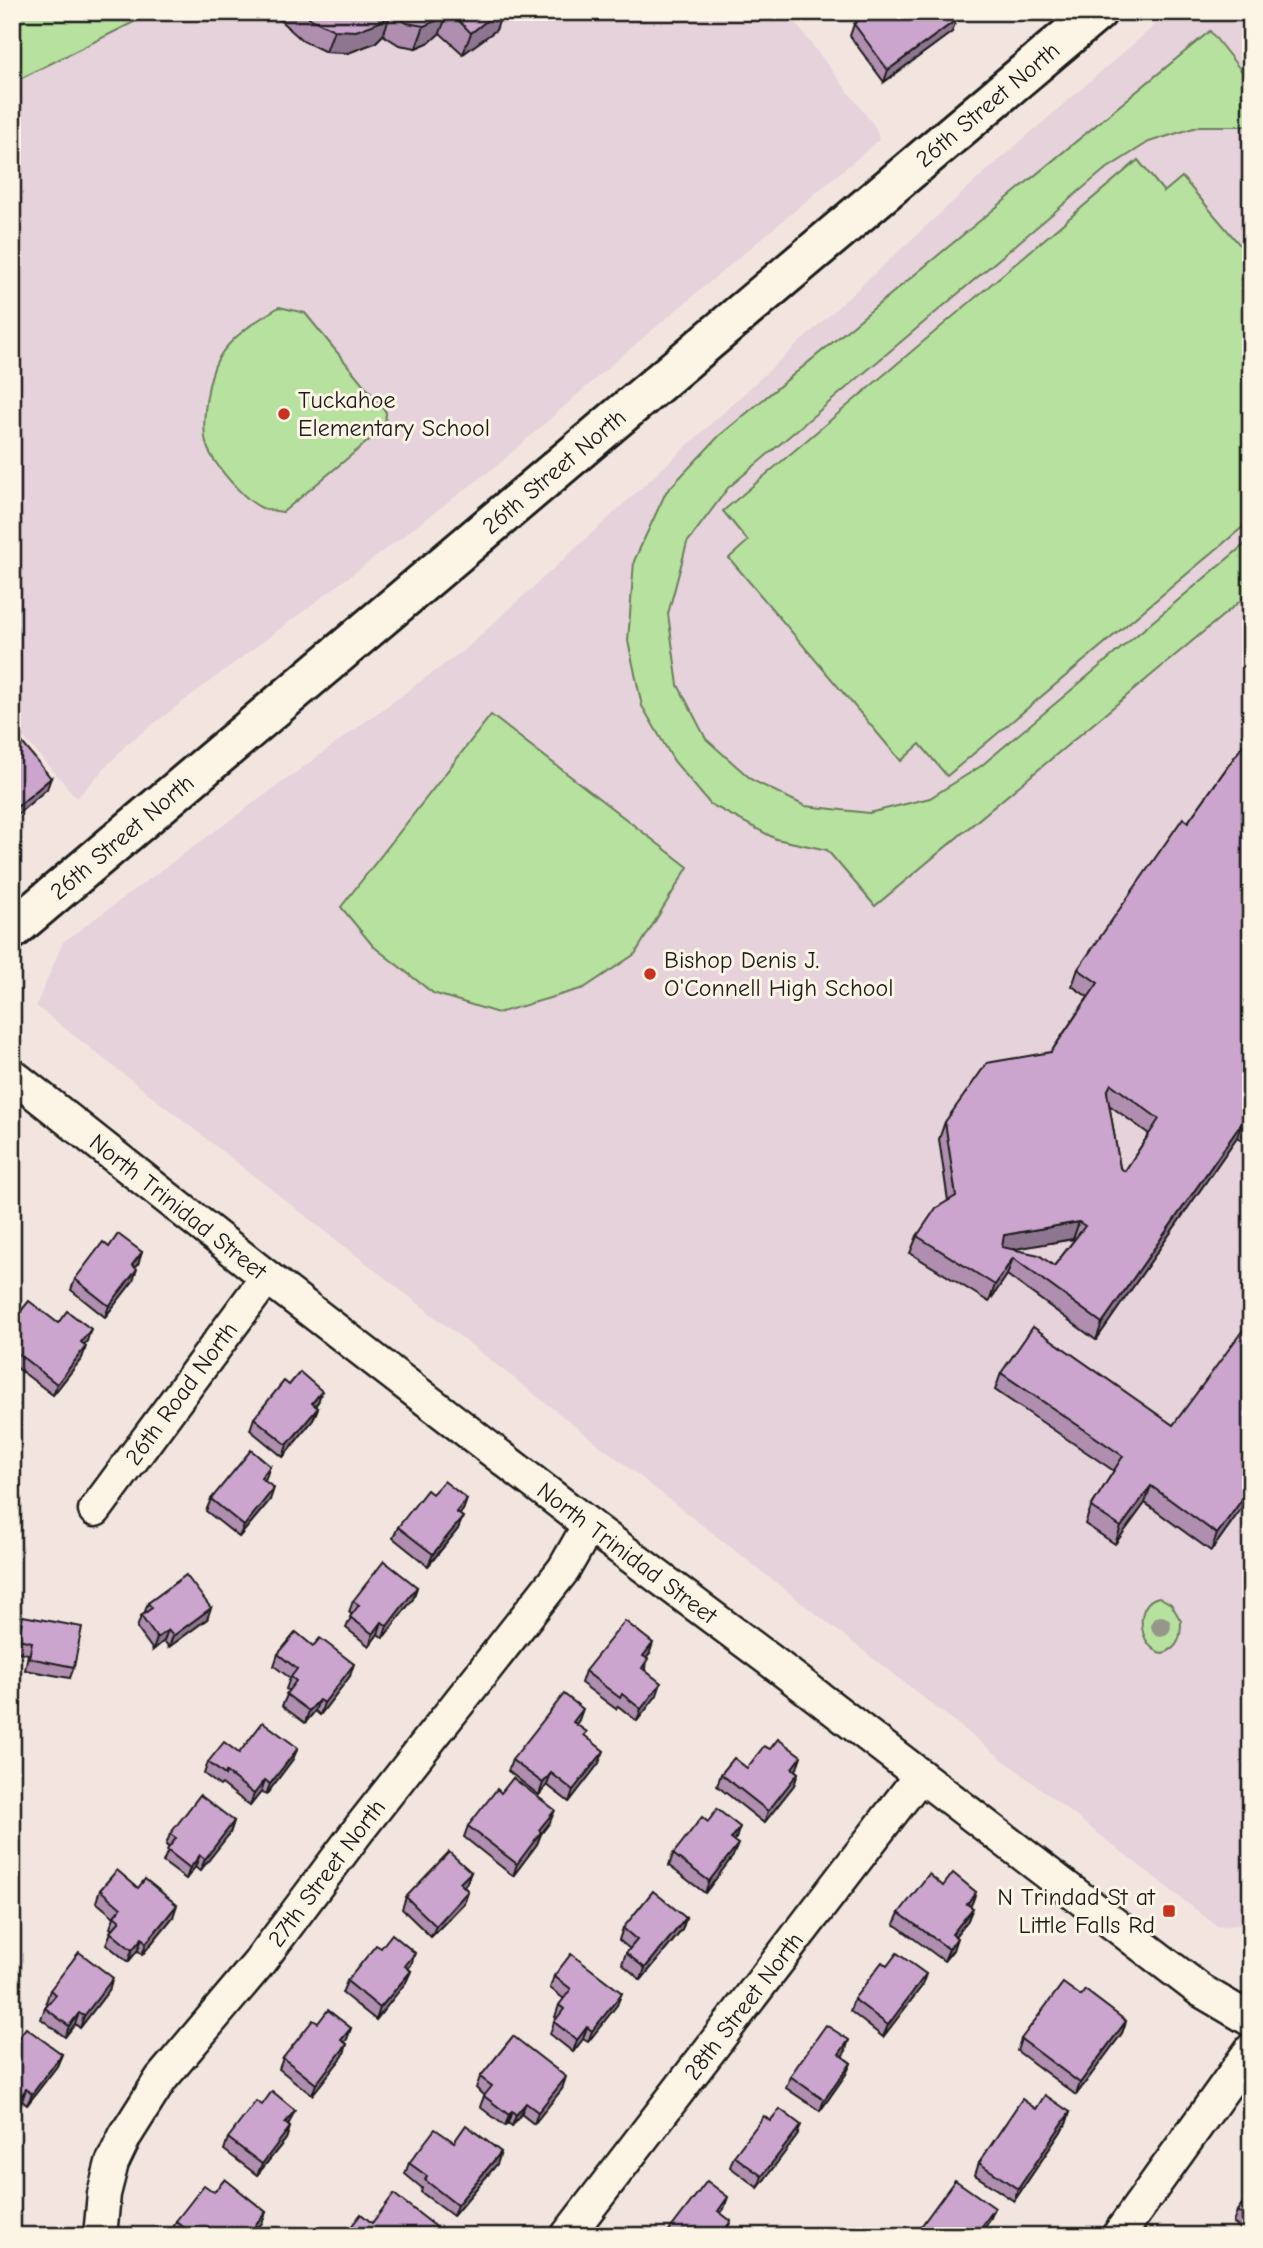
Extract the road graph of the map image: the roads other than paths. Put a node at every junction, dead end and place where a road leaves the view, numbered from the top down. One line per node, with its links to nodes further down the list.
1 (1097, 12): 2 (street, 26th Street North)
2 (12, 930)
3 (12, 1074): 4 (street, North Trinidad Street)
4 (267, 1277): 5 (street, 26th Road North); 6 (street, North Trinidad Street)
5 (95, 1510)
6 (589, 1525): 7 (street, North Trinidad Street); 10 (street, 27th Street North)
7 (920, 1776): 8 (street, North Trinidad Street); 11 (street, 28th Street North)
8 (1251, 2020)
9 (1251, 2050): 12 (street)
10 (100, 2236)
11 (567, 2236)
12 (1118, 2236)

